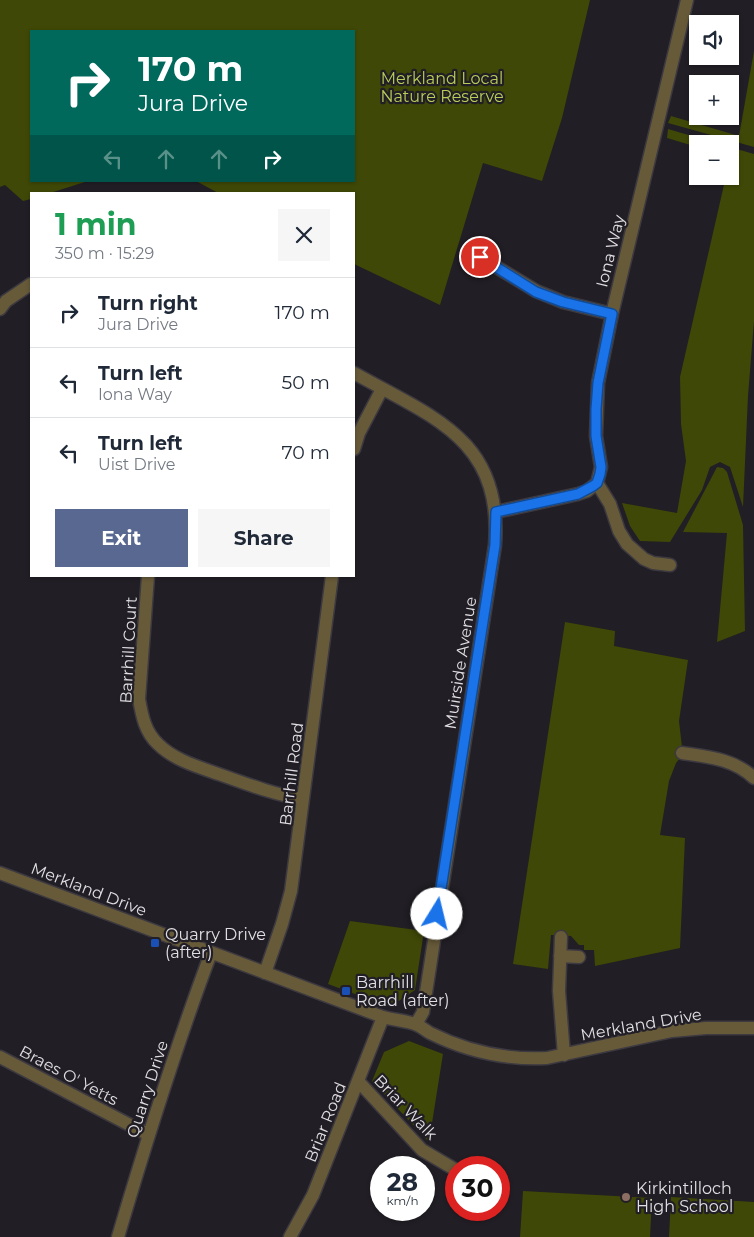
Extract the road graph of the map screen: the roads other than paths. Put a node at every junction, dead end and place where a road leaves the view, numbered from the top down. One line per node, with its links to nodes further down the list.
1 (687, 0): 5 (street, Iona Way)
2 (480, 257): 5 (street)
3 (30, 285): 4 (street)
4 (0, 309)
5 (612, 314): 9 (street, Iona Way)
6 (355, 374): 7 (street, Muirside Avenue)
7 (382, 389): 8 (street); 10 (street, Muirside Avenue)
8 (355, 446)
9 (597, 483): 10 (street); 11 (street)
10 (496, 512): 24 (street, Muirside Avenue)
11 (670, 565)
12 (148, 577): 16 (street, Barrhill Court)
13 (332, 577): 16 (street, Barrhill Road)
14 (682, 753): 15 (street)
15 (754, 778)
16 (303, 799): 22 (street, Barrhill Road)
17 (0, 873): 19 (street, Merkland Drive)
18 (561, 937): 20 (street, Merkland Drive)
19 (211, 953): 22 (street, Merkland Drive); 29 (street, Quarry Drive)
20 (560, 956): 21 (street); 26 (street, Merkland Drive)
21 (579, 957)
22 (265, 973): 23 (street, Merkland Drive)
23 (383, 1017): 24 (street, Merkland Drive); 28 (street, Briar Road)
24 (416, 1024): 26 (street, Merkland Drive)
25 (754, 1028): 26 (street, Merkland Drive)
26 (564, 1055)
27 (1, 1060): 29 (street, Braes O' Yetts)
28 (358, 1082): 30 (street, Briar Walk); 32 (street, Briar Road)
29 (149, 1135): 31 (street, Quarry Drive)
30 (445, 1164)
31 (118, 1237)
32 (290, 1237)

